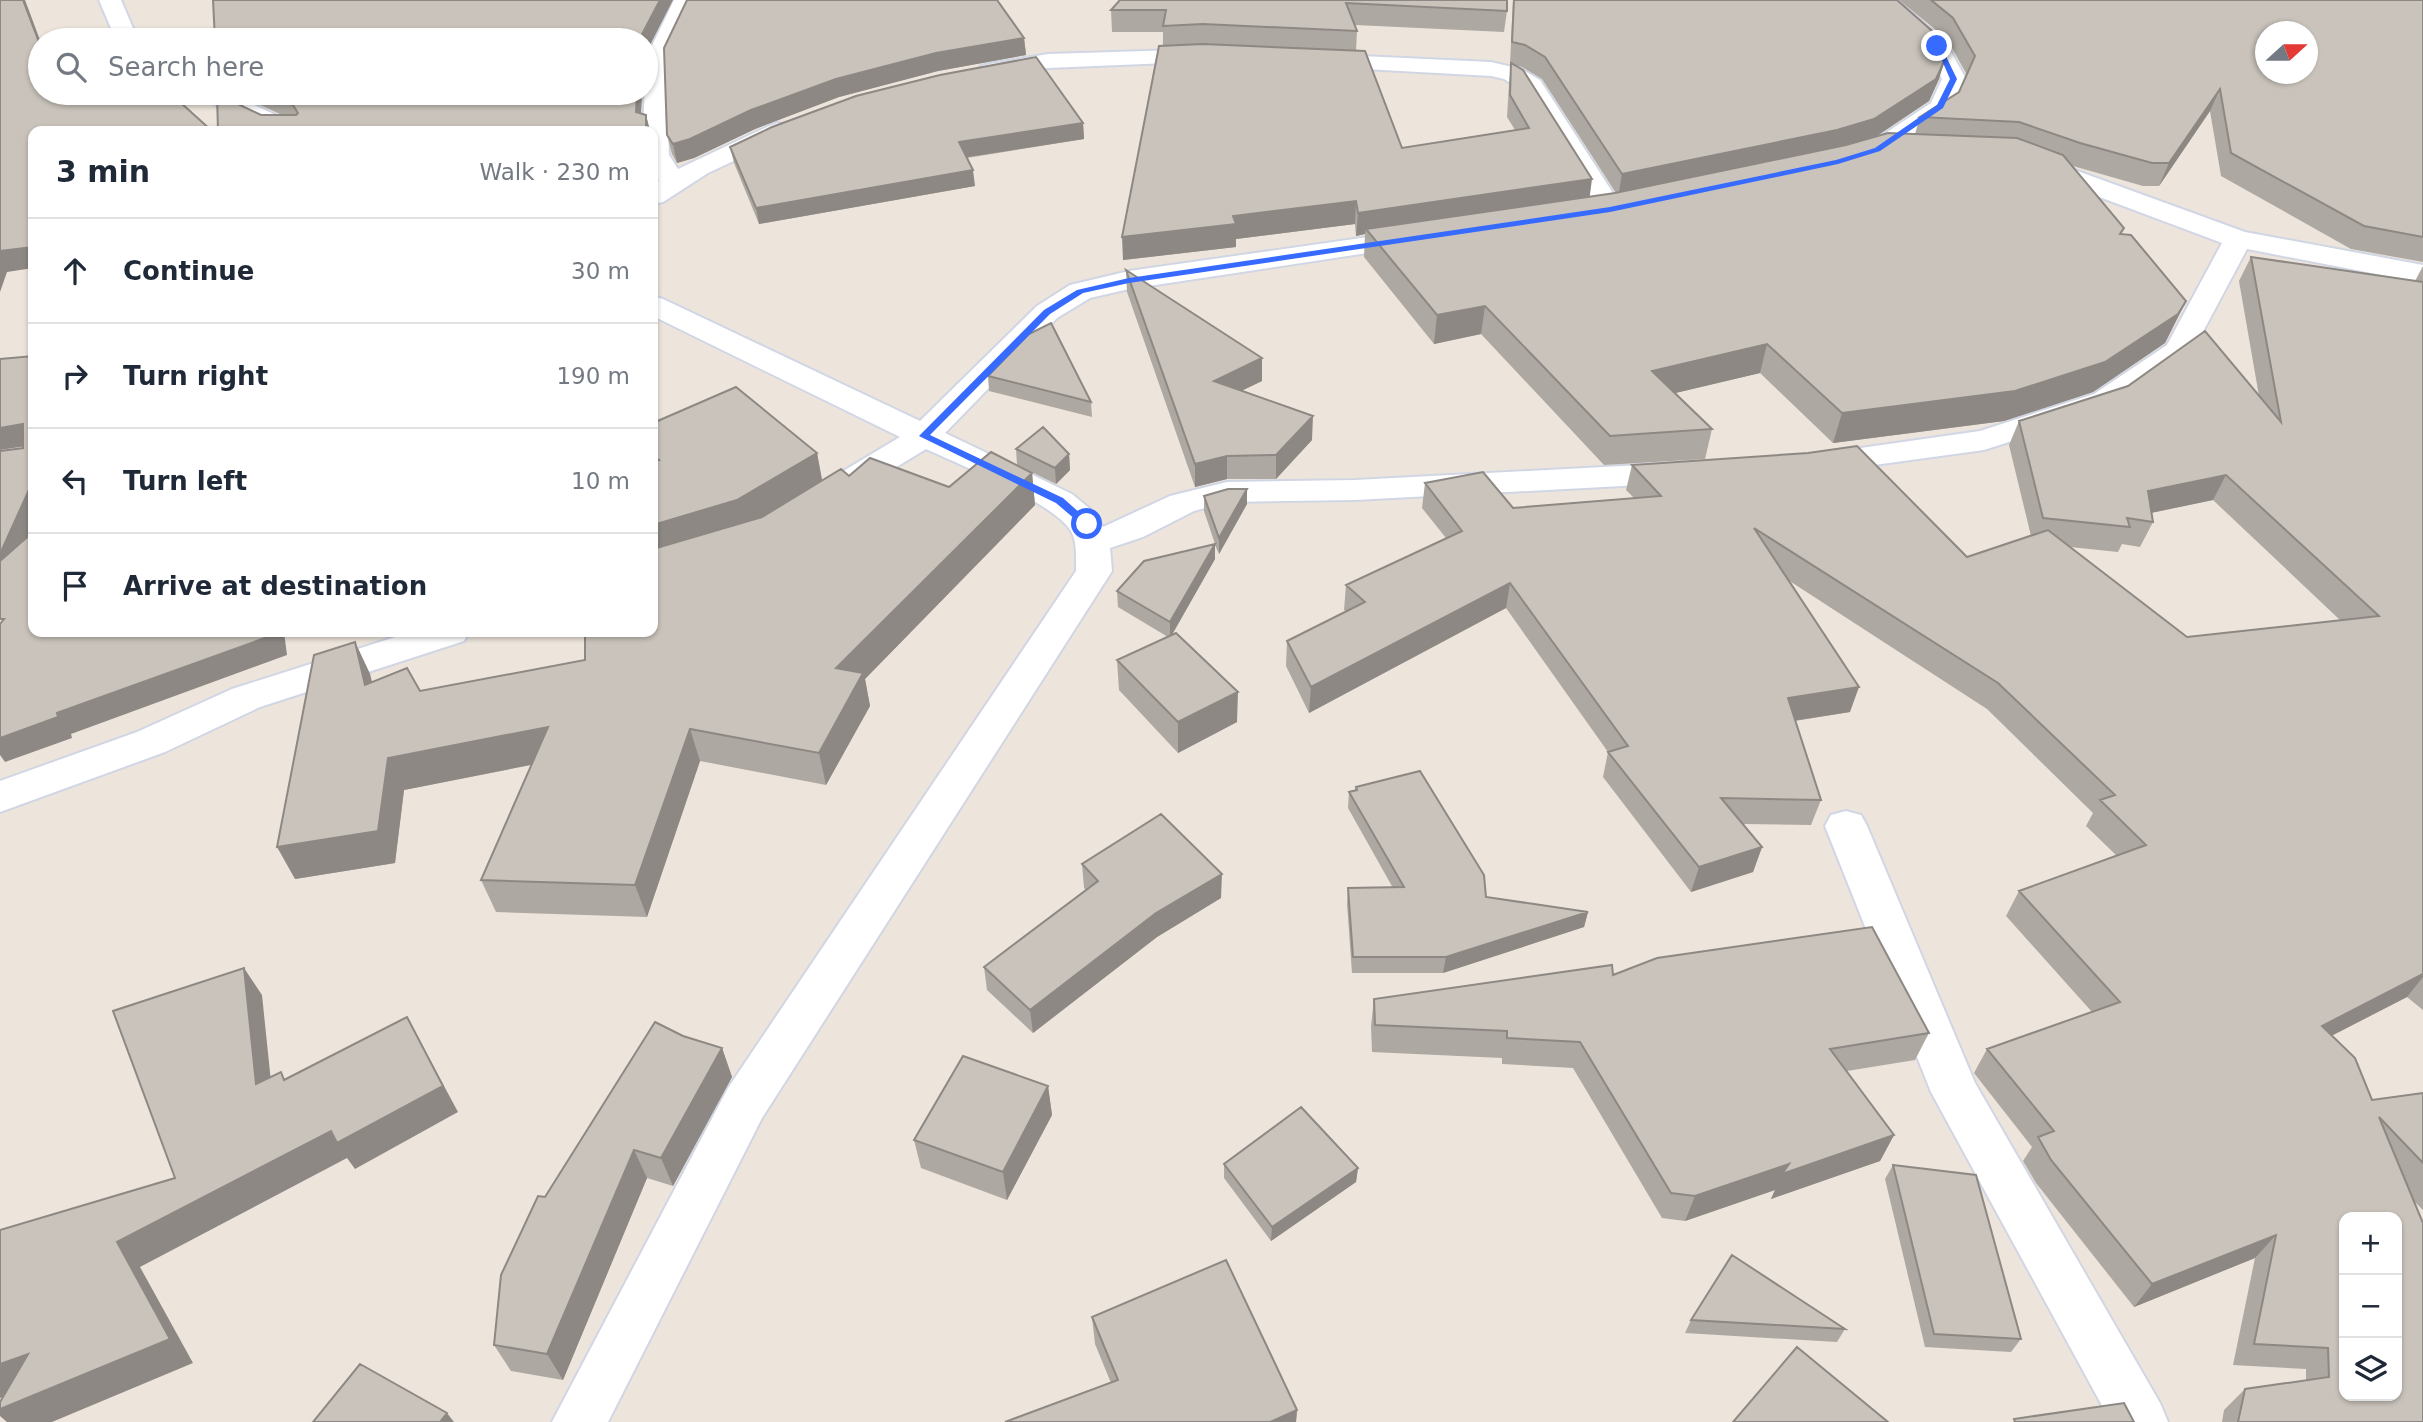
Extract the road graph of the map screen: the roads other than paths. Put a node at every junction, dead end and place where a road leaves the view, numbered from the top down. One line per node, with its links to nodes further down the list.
1 (110, 0): 4 (street)
2 (685, 0): 5 (street)
3 (1887, 1): 14 (street)
4 (122, 28)
5 (658, 57)
6 (1231, 57): 8 (street)
7 (1299, 60): 20 (street)
8 (966, 76)
9 (235, 105): 12 (street)
10 (655, 105): 13 (street)
11 (801, 123): 19 (street)
12 (279, 126)
13 (655, 126)
14 (1878, 149): 15 (street); 18 (street)
15 (1918, 151)
16 (2011, 155): 22 (street)
17 (658, 165): 19 (street)
18 (1825, 165)
19 (663, 189)
20 (1610, 209)
21 (1445, 234): 25 (street)
22 (2238, 239): 23 (street); 26 (street)
23 (2423, 274)
24 (658, 307): 25 (street)
25 (924, 436): 28 (street); 29 (street)
26 (1787, 466)
27 (1707, 471): 29 (street)
28 (817, 501)
29 (1093, 542): 33 (street)
30 (435, 637): 31 (street)
31 (0, 797)
32 (1846, 826): 34 (street)
33 (579, 1422)
34 (2141, 1422)

